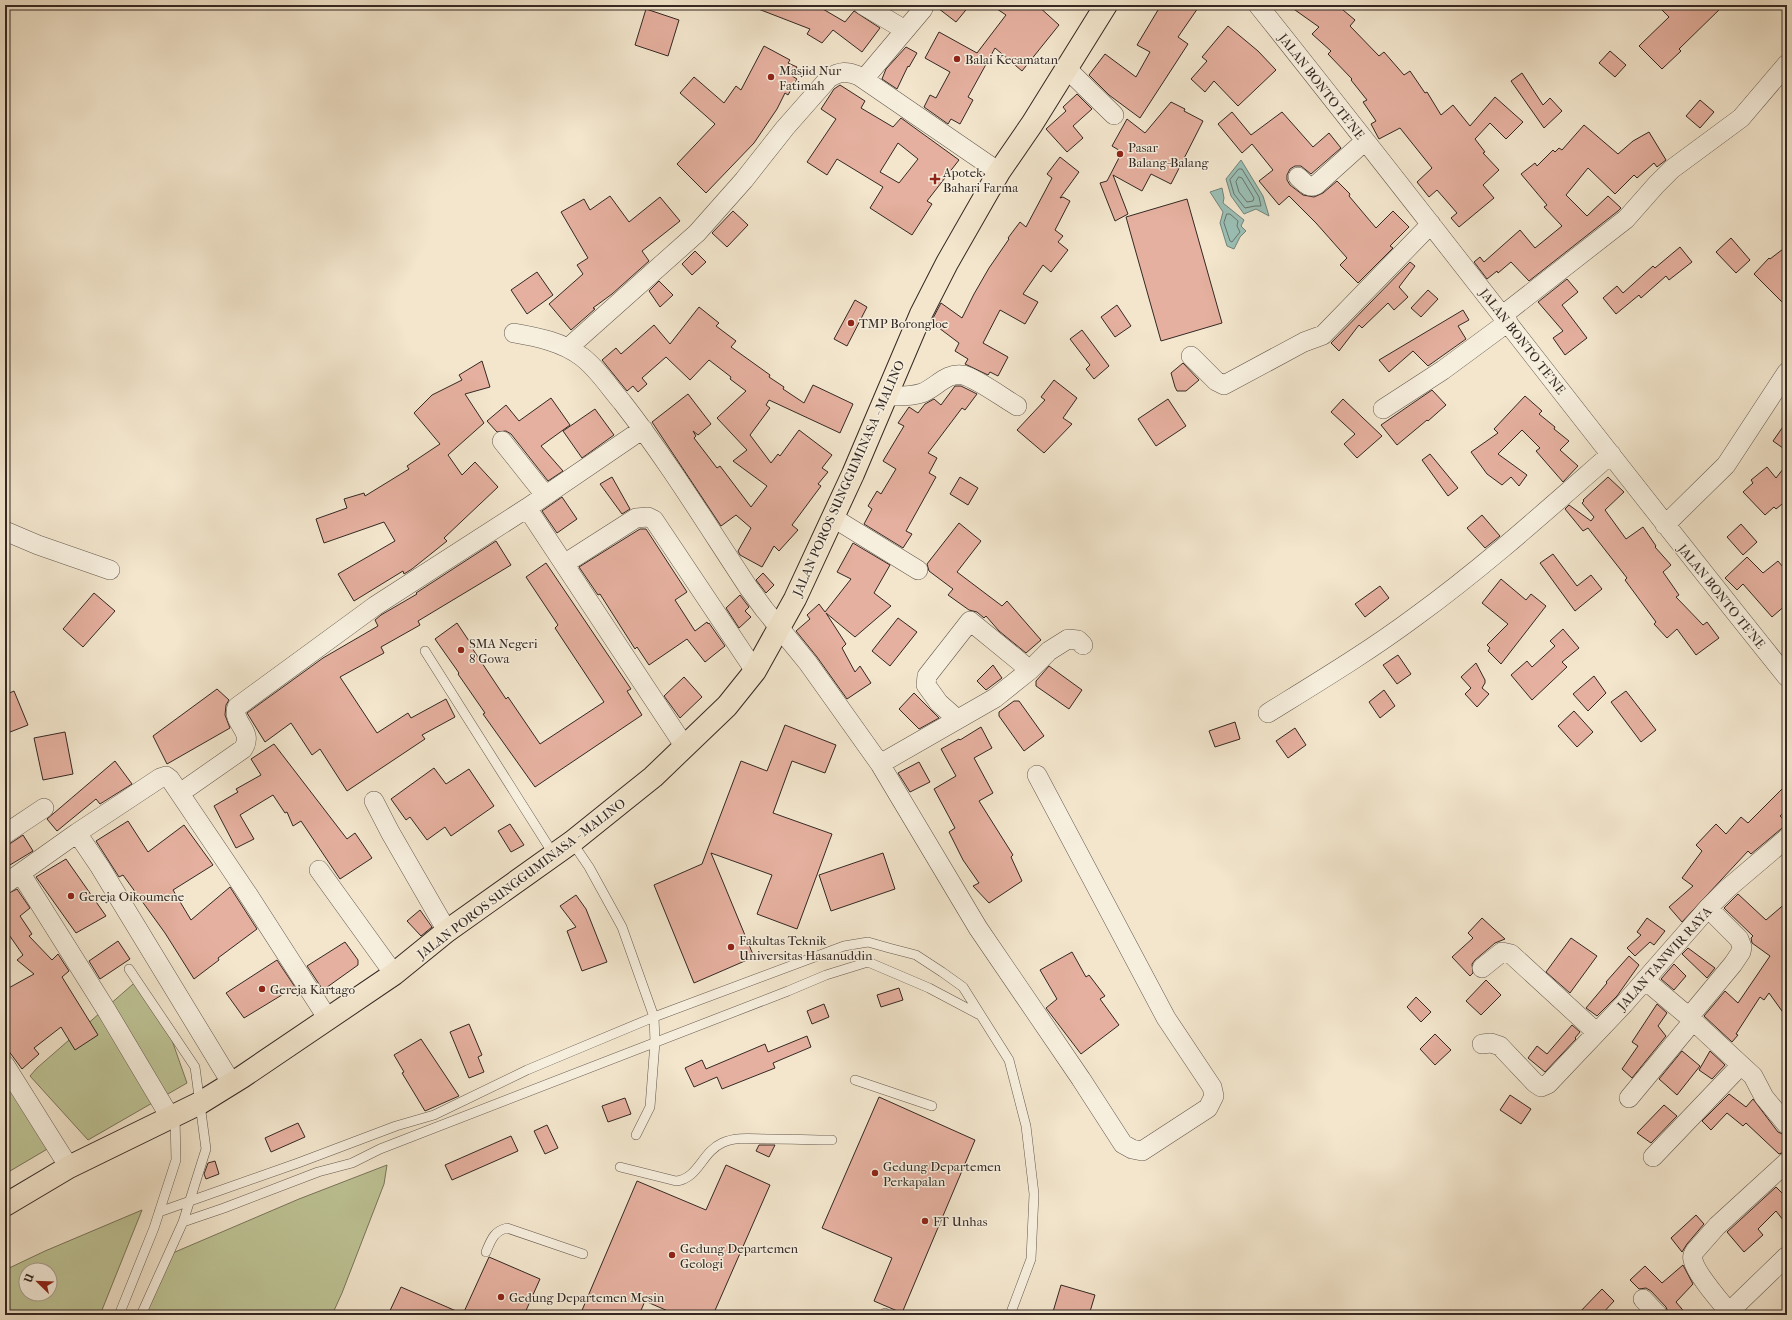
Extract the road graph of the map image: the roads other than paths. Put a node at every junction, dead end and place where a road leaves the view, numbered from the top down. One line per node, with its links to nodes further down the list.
1 (863, 5): 5 (street)
2 (1106, 5): 7 (main road, JALAN POROS SUNGGUMINASA - MALINO)
3 (1258, 5): 10 (street, JALAN BONTO TE'NE)
4 (923, 8): 5 (street)
5 (905, 30): 8 (street)
6 (1787, 64): 14 (street)
7 (1066, 68): 9 (street); 11 (main road, JALAN POROS SUNGGUMINASA - MALINO)
8 (864, 79): 11 (street); 16 (street)
9 (1114, 115)
10 (1365, 141): 12 (street); 13 (street, JALAN BONTO TE'NE)
11 (999, 172): 19 (main road, JALAN POROS SUNGGUMINASA - MALINO)
12 (1298, 177)
13 (1431, 224): 14 (street, JALAN BONTO TE'NE); 17 (street)
14 (1506, 319): 21 (street); 24 (street, JALAN BONTO TE'NE)
15 (514, 333): 16 (street)
16 (568, 348): 22 (street)
17 (1191, 356)
18 (1787, 372): 28 (street)
19 (886, 396): 20 (street); 27 (main road, JALAN POROS SUNGGUMINASA - MALINO)
20 (1017, 406)
21 (1382, 409)
22 (643, 429): 25 (street); 33 (street)
23 (502, 441): 25 (street)
24 (1611, 454): 28 (street, JALAN BONTO TE'NE); 39 (street)
25 (545, 495): 26 (street)
26 (527, 508): 30 (street); 44 (street)
27 (832, 518): 32 (street); 33 (main road, JALAN POROS SUNGGUMINASA - MALINO)
28 (1664, 525): 38 (street, JALAN BONTO TE'NE)
29 (5, 531): 31 (street)
30 (564, 564): 37 (street); 41 (street)
31 (110, 570)
32 (918, 570)
33 (780, 628): 37 (main road, JALAN POROS SUNGGUMINASA - MALINO); 42 (street)
34 (1083, 645): 36 (street)
35 (425, 651): 51 (lane)
36 (1030, 670): 40 (street); 40 (street)
37 (755, 671): 41 (main road, JALAN POROS SUNGGUMINASA - MALINO)
38 (1787, 677)
39 (1268, 714)
40 (957, 718): 42 (street)
41 (685, 747): 50 (main road, JALAN POROS SUNGGUMINASA - MALINO)
42 (880, 764): 43 (street)
43 (1037, 776)
44 (180, 793): 47 (street); 63 (street)
45 (374, 801): 56 (street)
46 (44, 808): 48 (street)
47 (77, 833): 53 (street); 71 (street)
48 (5, 834)
49 (1787, 838): 55 (street, JALAN TANWIR RAYA)
50 (572, 842): 51 (main road, JALAN POROS SUNGGUMINASA - MALINO); 62 (lane)
51 (554, 855): 56 (main road, JALAN POROS SUNGGUMINASA - MALINO)
52 (319, 870): 59 (street)
53 (21, 874): 54 (street); 75 (street)
54 (5, 884)
55 (1708, 908): 60 (street, JALAN TANWIR RAYA); 64 (street)
56 (447, 931): 59 (main road, JALAN POROS SUNGGUMINASA - MALINO)
57 (1482, 968): 65 (street)
58 (128, 969): 73 (lane)
59 (394, 974): 63 (main road, JALAN POROS SUNGGUMINASA - MALINO)
60 (1645, 980): 64 (street); 65 (street, JALAN TANWIR RAYA)
61 (979, 1014): 62 (lane); 66 (lane); 94 (lane)
62 (654, 1017): 66 (lane); 84 (lane)
63 (328, 1019): 71 (main road, JALAN POROS SUNGGUMINASA - MALINO)
64 (1691, 1019): 69 (street); 72 (street)
65 (1596, 1032): 67 (street, JALAN TANWIR RAYA)
66 (655, 1042): 77 (lane); 86 (lane)
67 (1482, 1044)
68 (5, 1065): 81 (street)
69 (1741, 1065): 76 (street); 79 (street)
70 (855, 1080): 74 (lane)
71 (232, 1084): 73 (main road, JALAN POROS SUNGGUMINASA - MALINO)
72 (1629, 1098)
73 (200, 1103): 75 (main road, JALAN POROS SUNGGUMINASA - MALINO); 84 (lane)
74 (932, 1106)
75 (172, 1116): 81 (main road, JALAN POROS SUNGGUMINASA - MALINO); 85 (lane)
76 (1787, 1125)
77 (636, 1135)
78 (832, 1140): 82 (lane)
79 (1653, 1157)
80 (1787, 1162): 91 (street)
81 (69, 1167): 83 (main road, JALAN POROS SUNGGUMINASA - MALINO)
82 (620, 1167)
83 (6, 1201)
84 (189, 1202): 85 (lane); 86 (lane)
85 (159, 1212): 92 (lane)
86 (183, 1222): 93 (lane)
87 (486, 1252): 88 (lane)
88 (583, 1254)
89 (1787, 1256): 91 (street)
90 (1643, 1300): 95 (street)
91 (1728, 1314)
92 (119, 1315)
93 (141, 1315)
94 (1010, 1315)
95 (1658, 1315)

